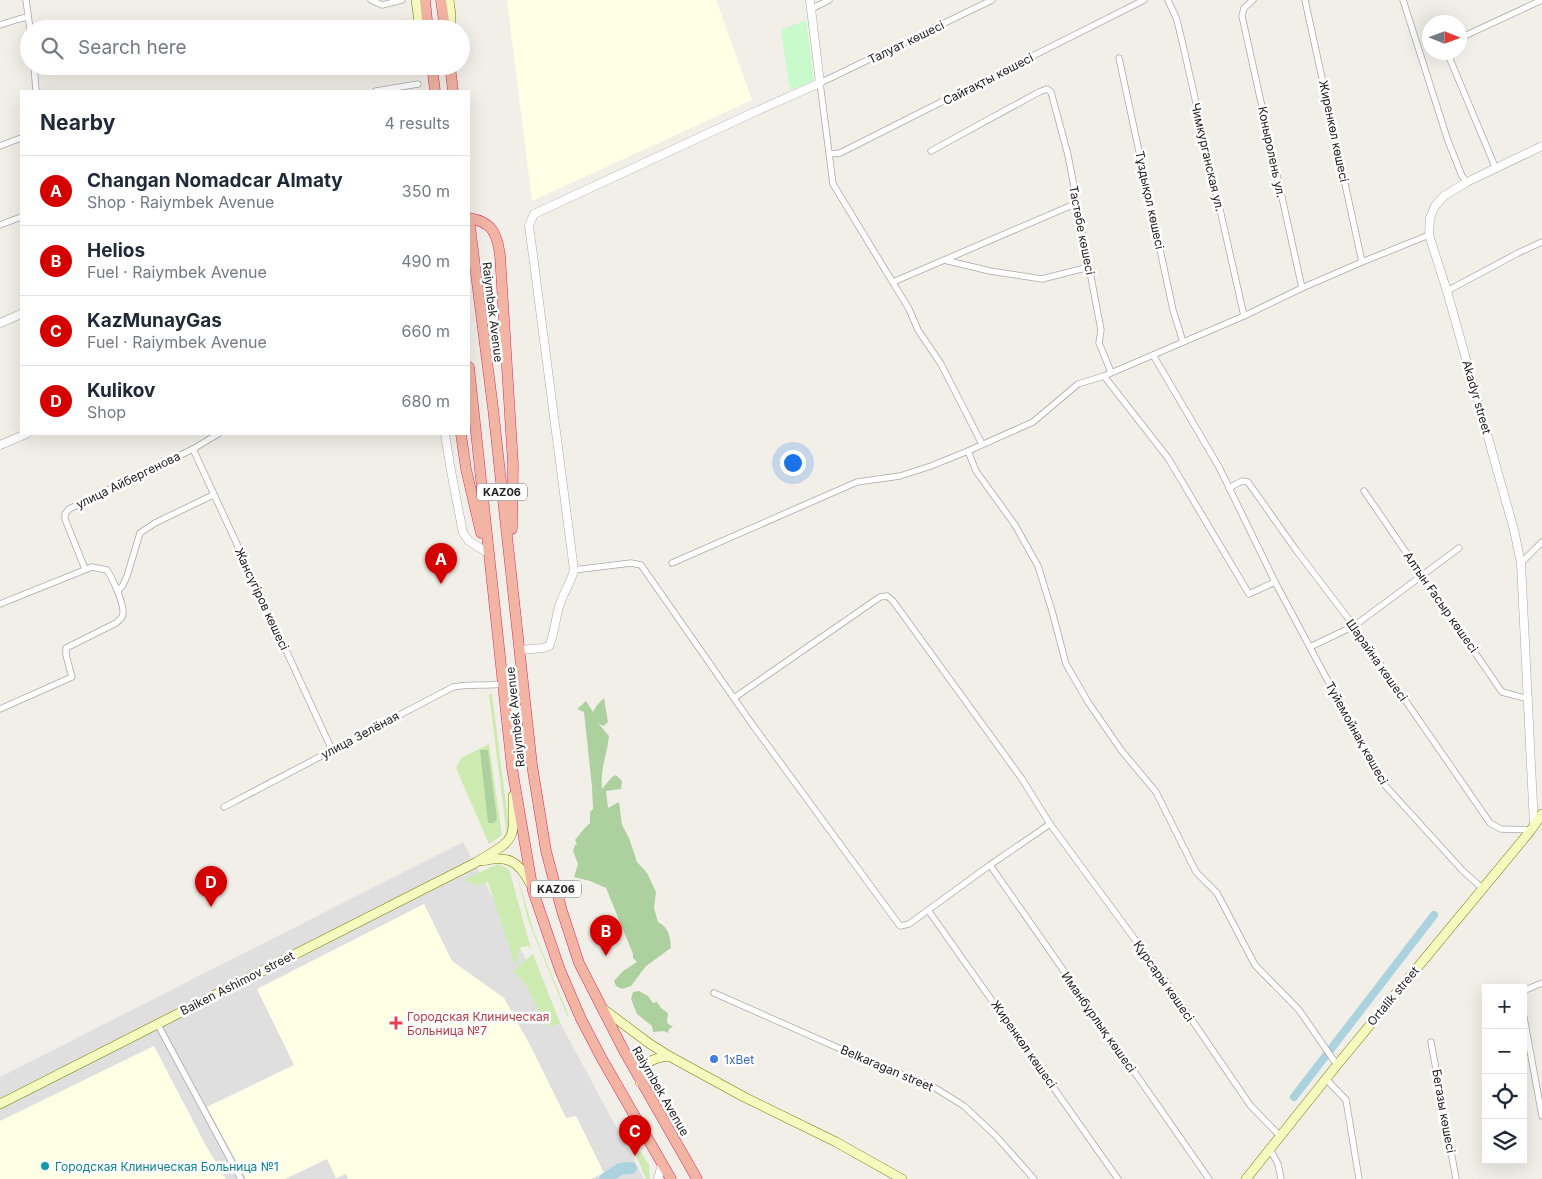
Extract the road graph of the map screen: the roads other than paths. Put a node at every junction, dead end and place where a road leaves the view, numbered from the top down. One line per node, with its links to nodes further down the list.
1 (26, 0): 18 (street)
2 (371, 0): 3 (street)
3 (402, 0)
4 (416, 0): 19 (main road)
5 (425, 0): 20 (highway)
6 (441, 0): 21 (highway)
7 (449, 0): 22 (main road)
8 (810, 0): 17 (street)
9 (829, 0): 17 (street)
10 (992, 0): 30 (street, Талуат көшесі)
11 (1144, 0): 40 (street, Сайғақты көшесі)
12 (1168, 0): 57 (street, Чимкурганская ул.)
13 (1253, 0): 54 (street, Коныролень ул.)
14 (1305, 0): 51 (street, Жиренкөл көшесі)
15 (1403, 0): 42 (street)
16 (1542, 0): 24 (street)
17 (811, 9): 30 (street)
18 (28, 18): 23 (street)
19 (419, 20)
20 (427, 20)
21 (444, 20)
22 (451, 20)
23 (0, 25)
24 (1467, 35)
25 (1119, 58): 59 (street, Тұздықол көшесі)
26 (1450, 60): 41 (street)
27 (35, 75): 33 (street)
28 (431, 75): 32 (main road)
29 (451, 75): 35 (highway)
30 (820, 83): 40 (street); 83 (street)
31 (418, 84): 34 (street)
32 (435, 87)
33 (36, 90)
34 (382, 90)
35 (453, 90)
36 (20, 138): 37 (street)
37 (0, 146)
38 (1542, 146): 41 (street, Akadyr street)
39 (931, 151): 43 (street, Тастөбе көшесі)
40 (830, 154): 53 (street)
41 (1496, 169): 42 (street, Akadyr street)
42 (1467, 182): 48 (street, Akadyr street)
43 (1077, 202): 50 (street); 52 (street, Тастөбе көшесі)
44 (20, 217): 46 (street)
45 (470, 218): 84 (highway)
46 (0, 225)
47 (470, 226): 84 (highway, Raiymbek Avenue / KАZ06)
48 (1429, 235): 51 (street); 55 (street, Akadyr street)
49 (1542, 242): 55 (street)
50 (944, 260): 52 (street); 53 (street)
51 (1362, 262): 54 (street)
52 (1089, 267): 61 (street, Тастөбе көшесі)
53 (893, 282): 68 (street)
54 (1302, 288): 57 (street)
55 (1447, 291): 81 (street, Akadyr street)
56 (20, 314): 58 (street)
57 (1244, 316): 59 (street)
58 (0, 324)
59 (1183, 342): 60 (street)
60 (1153, 355): 61 (street); 74 (street, Түйемойнақ көшесі)
61 (1111, 372): 63 (street)
62 (470, 376): 85 (highway, Raiymbek Avenue / KАZ06)
63 (1104, 376): 68 (street); 87 (street)
64 (24, 435): 69 (street)
65 (216, 435): 70 (street, улица Айбергенова)
66 (445, 435): 73 (street)
67 (461, 435): 72 (highway)
68 (982, 444): 71 (street)
69 (0, 445)
70 (193, 448): 76 (street, Жансүгіров көшесі); 82 (street, улица Айбергенова)
71 (968, 451): 80 (street); 116 (street)
72 (466, 469): 73 (street); 79 (highway)
73 (450, 471): 79 (street)
74 (1229, 488): 87 (street, Түйемойнақ көшесі); 90 (street, Шарайна көшесі)
75 (1364, 491): 86 (street, Алтын Ғасыр көшесі)
76 (213, 495): 88 (street); 97 (street, Жансүгіров көшесі)
77 (1542, 542): 81 (street)
78 (1459, 548): 86 (street)
79 (485, 551): 85 (highway)
80 (672, 563)
81 (1521, 563): 95 (street, Akadyr street)
82 (85, 569): 88 (street); 89 (street)
83 (574, 570): 92 (street); 94 (street)
84 (512, 573): 92 (highway, Raiymbek Avenue / KАZ06)
85 (490, 576): 93 (highway, Raiymbek Avenue / KАZ06)
86 (1422, 576): 90 (street); 95 (street, Алтын Ғасыр көшесі)
87 (1275, 582): 91 (street, Түйемойнақ көшесі)
88 (118, 591): 96 (street)
89 (0, 604)
90 (1354, 626): 91 (street); 102 (street, Шарайна көшесі)
91 (1310, 647): 105 (street, Түйемойнақ көшесі)
92 (520, 650): 111 (highway, Raiymbek Avenue / KАZ06)
93 (502, 684): 97 (street, улица Зелёная); 98 (highway, Raiymbek Avenue / KАZ06)
94 (734, 698): 101 (street, Құрсары көшесі); 107 (street)
95 (1528, 699): 102 (street, Akadyr street)
96 (0, 709)
97 (332, 750): 99 (street, улица Зелёная)
98 (512, 768): 103 (main road); 106 (highway, Raiymbek Avenue / KАZ06)
99 (224, 807)
100 (1542, 814): 102 (main road, Ortalik street)
101 (1050, 824): 104 (street); 121 (street, Құрсары көшесі)
102 (1532, 828): 105 (main road, Ortalik street)
103 (475, 863): 106 (main road); 112 (main road, Baiken Ashimov street)
104 (990, 865): 107 (street); 131 (street, Иманбұрлық көшесі)
105 (1482, 888): 116 (main road, Ortalik street)
106 (534, 891): 123 (highway, Raiymbek Avenue / KАZ06)
107 (928, 910): 130 (street, Жиренкөл көшесі)
108 (1542, 983): 109 (street)
109 (1527, 989)
110 (714, 993): 129 (street, Belkaragan street)
111 (600, 1007): 115 (main road); 118 (highway, Raiymbek Avenue / KАZ06)
112 (157, 1023): 119 (main road, Baiken Ashimov street); 124 (street)
113 (1526, 1029): 120 (street)
114 (1431, 1042): 135 (street, Бегазы көшесі)
115 (669, 1056): 118 (main road); 128 (main road)
116 (1336, 1065): 117 (main road, Ortalik street)
117 (1326, 1078): 121 (main road, Ortalik street); 134 (street)
118 (640, 1082): 127 (highway, Raiymbek Avenue / KАZ06)
119 (0, 1104)
120 (1542, 1116)
121 (1280, 1136): 122 (main road, Ortalik street)
122 (1270, 1149): 132 (main road, Ortalik street); 133 (street)
123 (662, 1164): 125 (street); 126 (highway, Raiymbek Avenue / KАZ06)
124 (241, 1179)
125 (658, 1179)
126 (670, 1179)
127 (697, 1179)
128 (902, 1179)
129 (1034, 1179)
130 (1118, 1179)
131 (1209, 1179)
132 (1246, 1179)
133 (1281, 1179)
134 (1359, 1179)
135 (1456, 1179)

